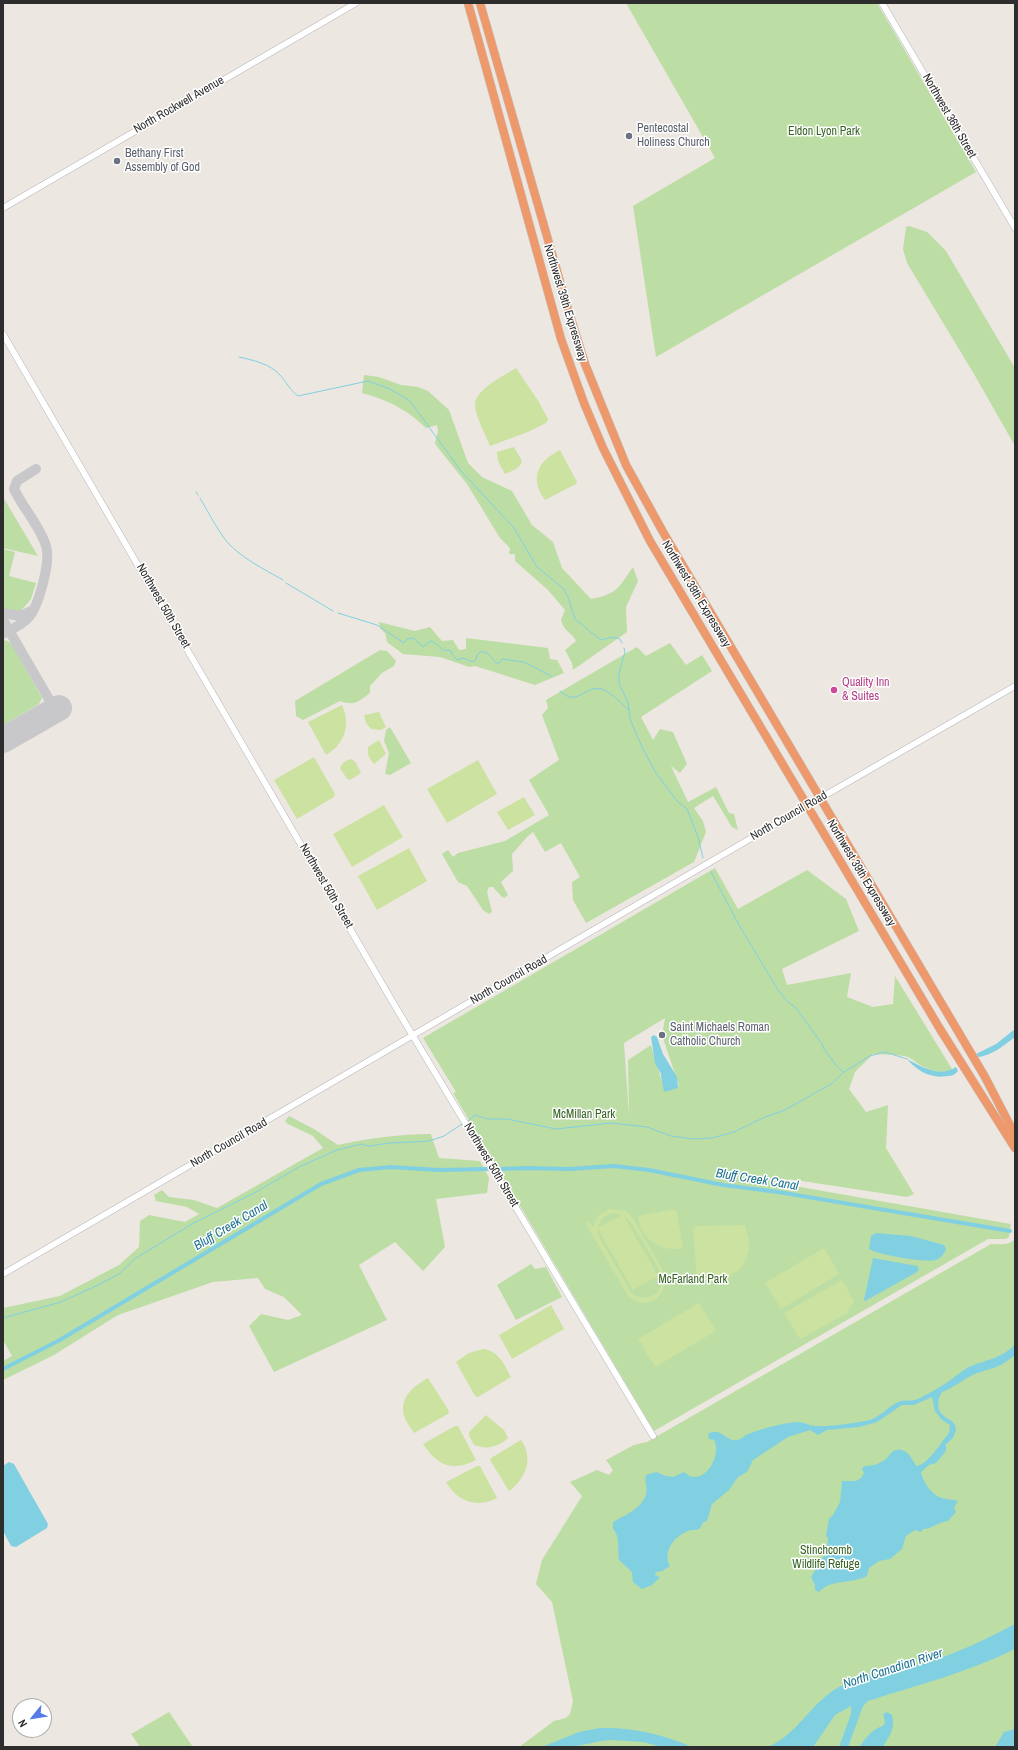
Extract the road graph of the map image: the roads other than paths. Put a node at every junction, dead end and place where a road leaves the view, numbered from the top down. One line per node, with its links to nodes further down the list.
1 (356, 3): 7 (main road, North Rockwell Avenue)
2 (468, 3): 6 (highway, Northwest 39th Expressway)
3 (480, 3): 5 (highway, Northwest 39th Expressway)
4 (882, 3): 8 (main road, Northwest 36th Street)
5 (534, 188): 6 (highway); 9 (highway, Northwest 39th Expressway)
6 (520, 191): 10 (highway, Northwest 39th Expressway)
7 (3, 208)
8 (1015, 228)
9 (547, 235): 10 (highway); 12 (highway, Northwest 39th Expressway)
10 (533, 240): 13 (highway, Northwest 39th Expressway)
11 (3, 334): 17 (main road, Northwest 50th Street)
12 (639, 490): 13 (highway); 15 (highway, Northwest 39th Expressway)
13 (626, 497): 16 (highway, Northwest 39th Expressway)
14 (1015, 686): 15 (main road, North Council Road)
15 (820, 798): 16 (main road, North Council Road); 18 (highway, Northwest 39th Expressway)
16 (807, 805): 17 (main road, North Council Road); 19 (highway, Northwest 39th Expressway)
17 (413, 1035): 20 (main road, North Council Road); 21 (main road, Northwest 50th Street)
18 (1015, 1135)
19 (1015, 1148)
20 (3, 1274)
21 (653, 1436)

